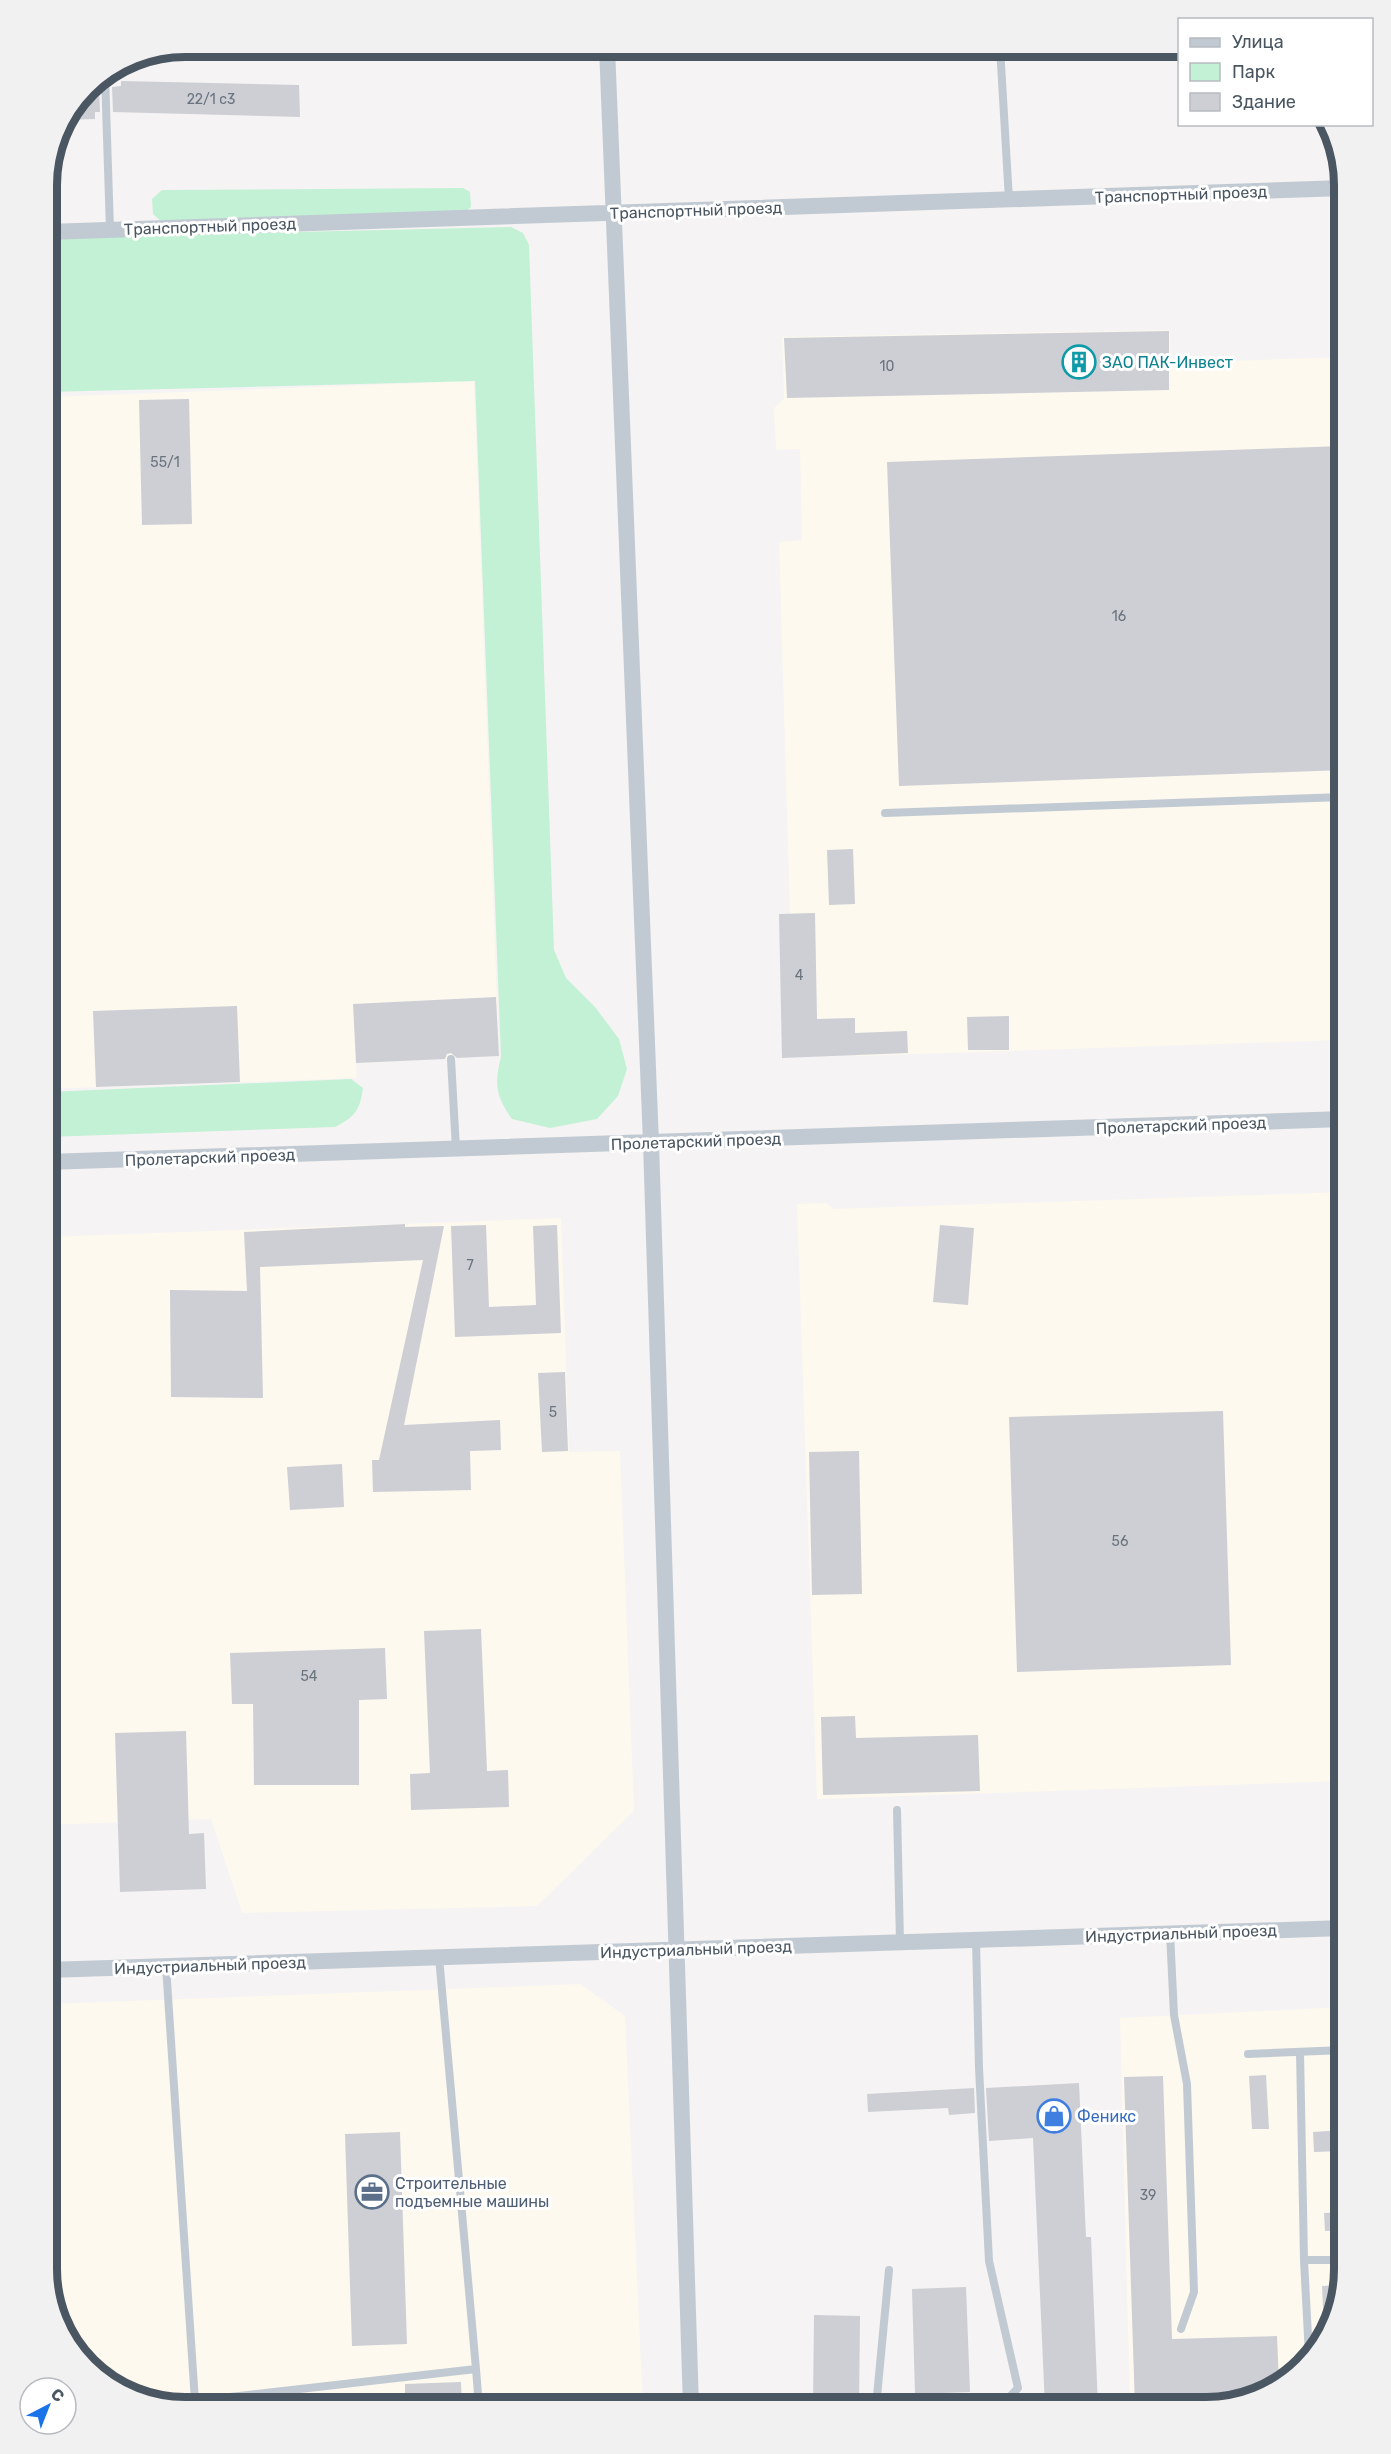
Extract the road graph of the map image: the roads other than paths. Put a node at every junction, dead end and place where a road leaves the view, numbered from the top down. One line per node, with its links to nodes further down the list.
1 (607, 57): 6 (street)
2 (1001, 57): 5 (lane)
3 (105, 86): 7 (lane)
4 (1334, 188): 5 (street, Транспортный проезд)
5 (1009, 200): 6 (street, Транспортный проезд)
6 (612, 213): 7 (street, Транспортный проезд); 13 (street)
7 (110, 230): 8 (street, Транспортный проезд)
8 (57, 232)
9 (1334, 797): 10 (lane)
10 (885, 813)
11 (452, 1059): 14 (lane)
12 (1334, 1119): 13 (street, Пролетарский проезд)
13 (651, 1143): 14 (street, Пролетарский проезд); 21 (street)
14 (456, 1149): 15 (street, Пролетарский проезд)
15 (57, 1162)
16 (897, 1810): 20 (lane)
17 (1334, 1928): 18 (street, Индустриальный проезд)
18 (1170, 1933): 19 (street, Индустриальный проезд); 31 (lane)
19 (976, 1940): 20 (street, Индустриальный проезд); 39 (lane)
20 (900, 1942): 21 (street, Индустриальный проезд)
21 (677, 1950): 22 (street, Индустриальный проезд); 37 (street)
22 (439, 1957): 23 (street, Индустриальный проезд); 33 (lane)
23 (166, 1966): 24 (street, Индустриальный проезд); 34 (lane)
24 (57, 1970)
25 (1334, 2050): 26 (lane)
26 (1300, 2052): 27 (lane); 28 (lane)
27 (1248, 2054)
28 (1304, 2260): 29 (lane); 32 (lane)
29 (1334, 2260)
30 (888, 2270): 38 (lane)
31 (1181, 2329)
32 (1308, 2345)
33 (476, 2369): 35 (lane); 36 (lane)
34 (195, 2397)
35 (230, 2397)
36 (478, 2397)
37 (691, 2397)
38 (877, 2397)
39 (1010, 2397)

